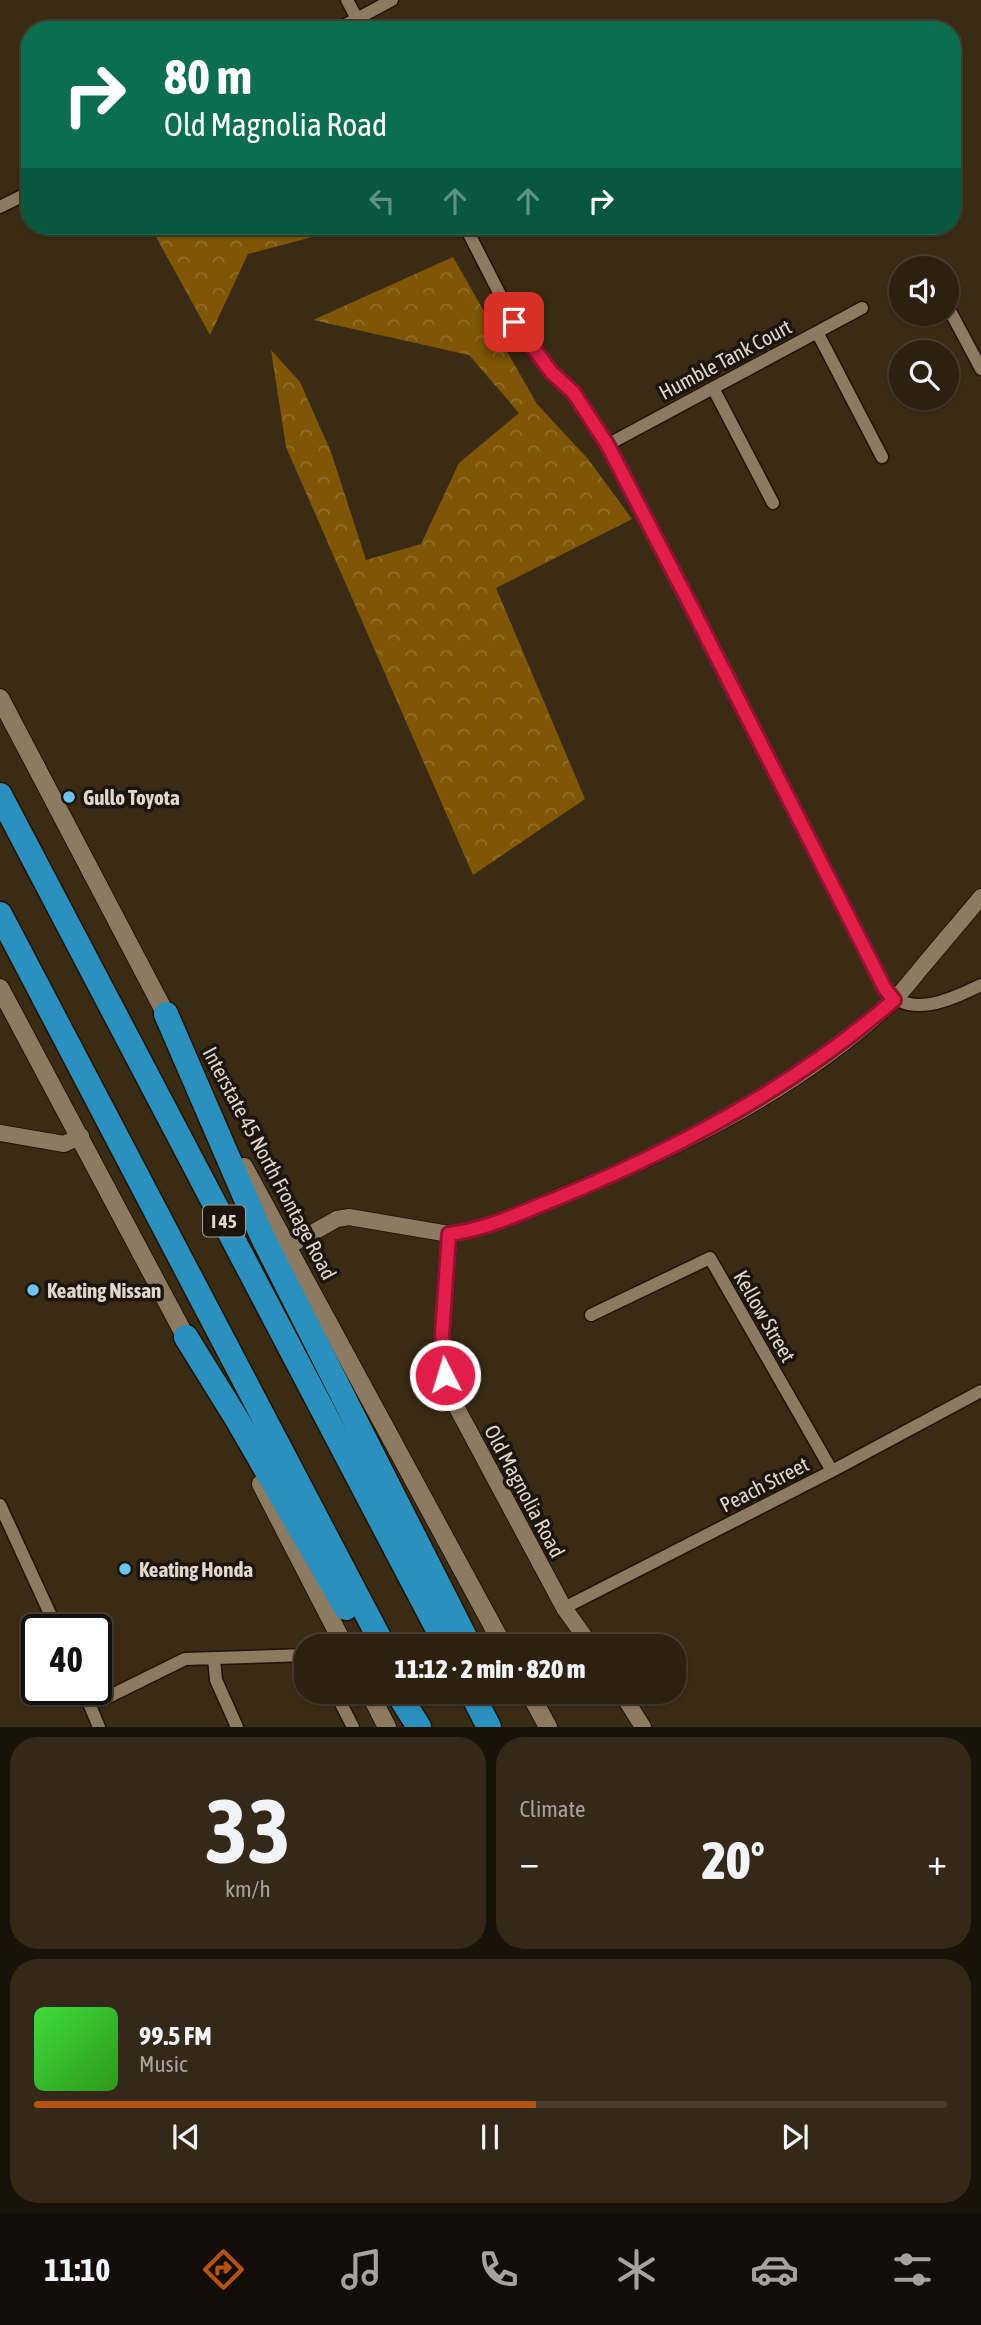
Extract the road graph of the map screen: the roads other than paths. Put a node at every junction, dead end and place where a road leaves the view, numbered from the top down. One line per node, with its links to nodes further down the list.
1 (347, 0): 3 (street)
2 (392, 0): 4 (street)
3 (358, 21)
4 (364, 21)
5 (21, 196): 6 (street)
6 (0, 207)
7 (469, 235): 13 (street)
8 (862, 308): 10 (street, Humble Tank Court)
9 (958, 326): 11 (street)
10 (817, 332): 12 (street, Humble Tank Court); 14 (street)
11 (981, 369)
12 (713, 388): 13 (street, Humble Tank Court); 15 (street)
13 (607, 444): 22 (street)
14 (882, 457)
15 (773, 503)
16 (0, 698): 23 (main road, Interstate 45 North Frontage Road)
17 (0, 795): 38 (highway, I 45)
18 (981, 897): 22 (street)
19 (0, 914): 37 (highway, I 45)
20 (981, 985): 22 (street)
21 (0, 988): 25 (main road)
22 (894, 1000): 26 (street)
23 (166, 1014): 27 (main road, Interstate 45 North Frontage Road); 39 (highway)
24 (0, 1133): 25 (street)
25 (81, 1136): 29 (main road)
26 (449, 1234): 27 (street); 33 (street, Old Magnolia Road)
27 (288, 1247): 40 (main road, Interstate 45 North Frontage Road)
28 (591, 1315): 31 (street, Kellow Street)
29 (186, 1337): 35 (main road); 36 (highway)
30 (981, 1391): 31 (street, Peach Street)
31 (832, 1471): 33 (street, Peach Street)
32 (1, 1505): 34 (street)
33 (564, 1608): 41 (street, Old Magnolia Road)
34 (50, 1614)
35 (338, 1634)
36 (361, 1634)
37 (377, 1634)
38 (440, 1634)
39 (463, 1634)
40 (498, 1634)
41 (583, 1634)
42 (294, 1655): 43 (street)
43 (214, 1659): 44 (street); 55 (street)
44 (112, 1696)
45 (341, 1704): 56 (street)
46 (375, 1704): 57 (main road)
47 (405, 1704): 58 (highway)
48 (414, 1704): 59 (highway)
49 (477, 1704): 60 (highway)
50 (492, 1704): 61 (highway)
51 (536, 1704): 62 (main road)
52 (629, 1704): 63 (street)
53 (90, 1705): 54 (street)
54 (99, 1727)
55 (237, 1727)
56 (353, 1727)
57 (387, 1727)
58 (419, 1727)
59 (426, 1727)
60 (489, 1727)
61 (495, 1727)
62 (548, 1727)
63 (643, 1727)

